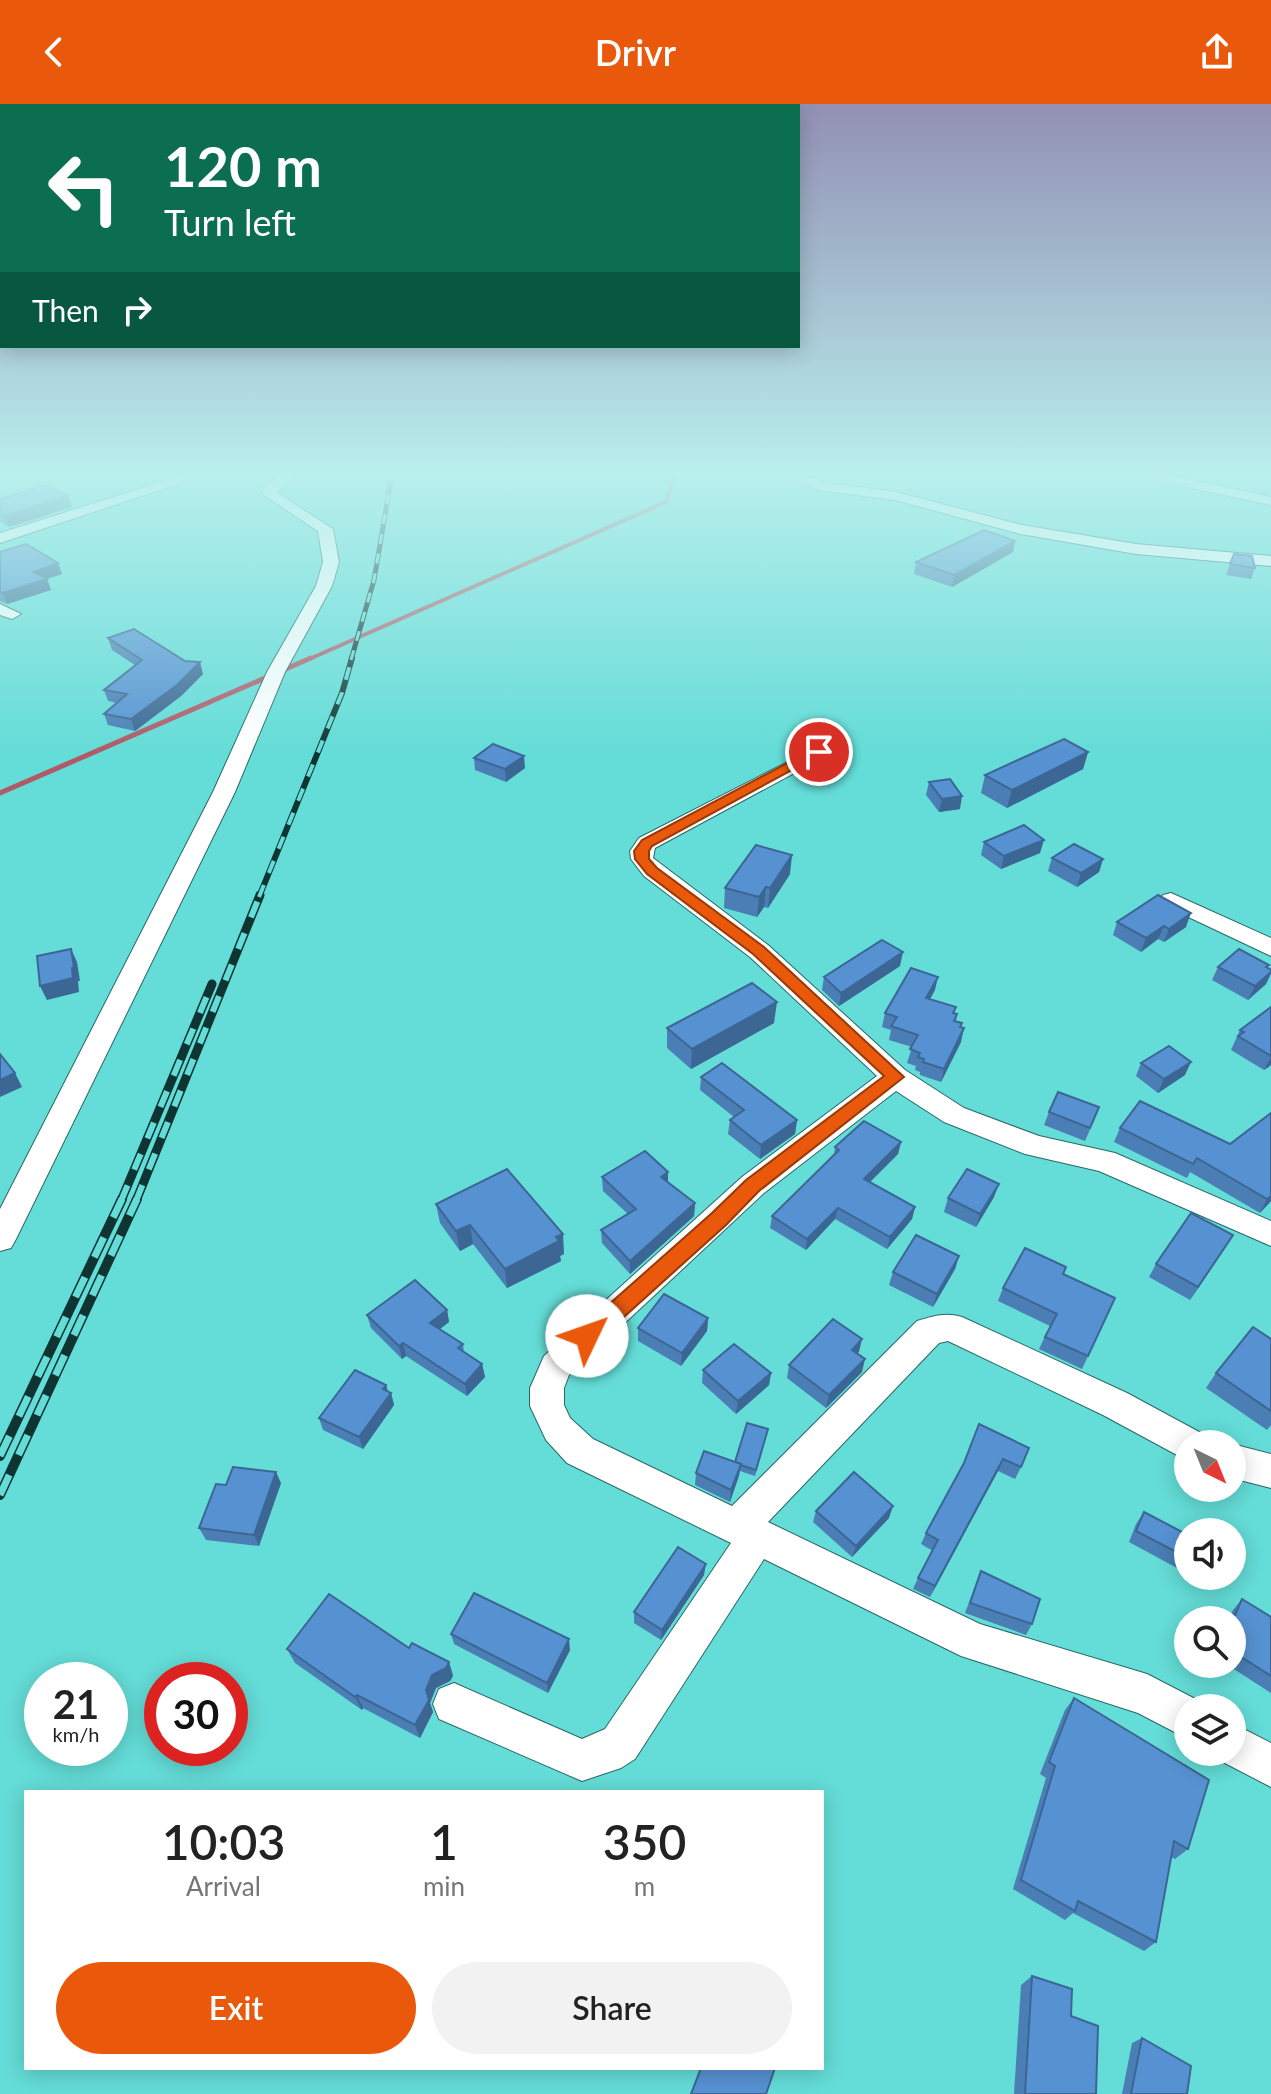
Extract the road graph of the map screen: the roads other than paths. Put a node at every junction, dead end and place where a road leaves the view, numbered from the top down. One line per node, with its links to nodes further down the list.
1 (330, 567): 6 (street)
2 (819, 752): 5 (street)
3 (1171, 900): 4 (street)
4 (1271, 948)
5 (895, 1077): 7 (street); 12 (street)
6 (10, 1196): 8 (street)
7 (1271, 1234)
8 (0, 1239)
9 (1174, 1437): 12 (street)
10 (1246, 1465): 11 (street)
11 (1271, 1471)
12 (748, 1531): 13 (street); 14 (street)
13 (454, 1704)
14 (1174, 1710)
15 (1246, 1752): 16 (street)
16 (1271, 1766)

